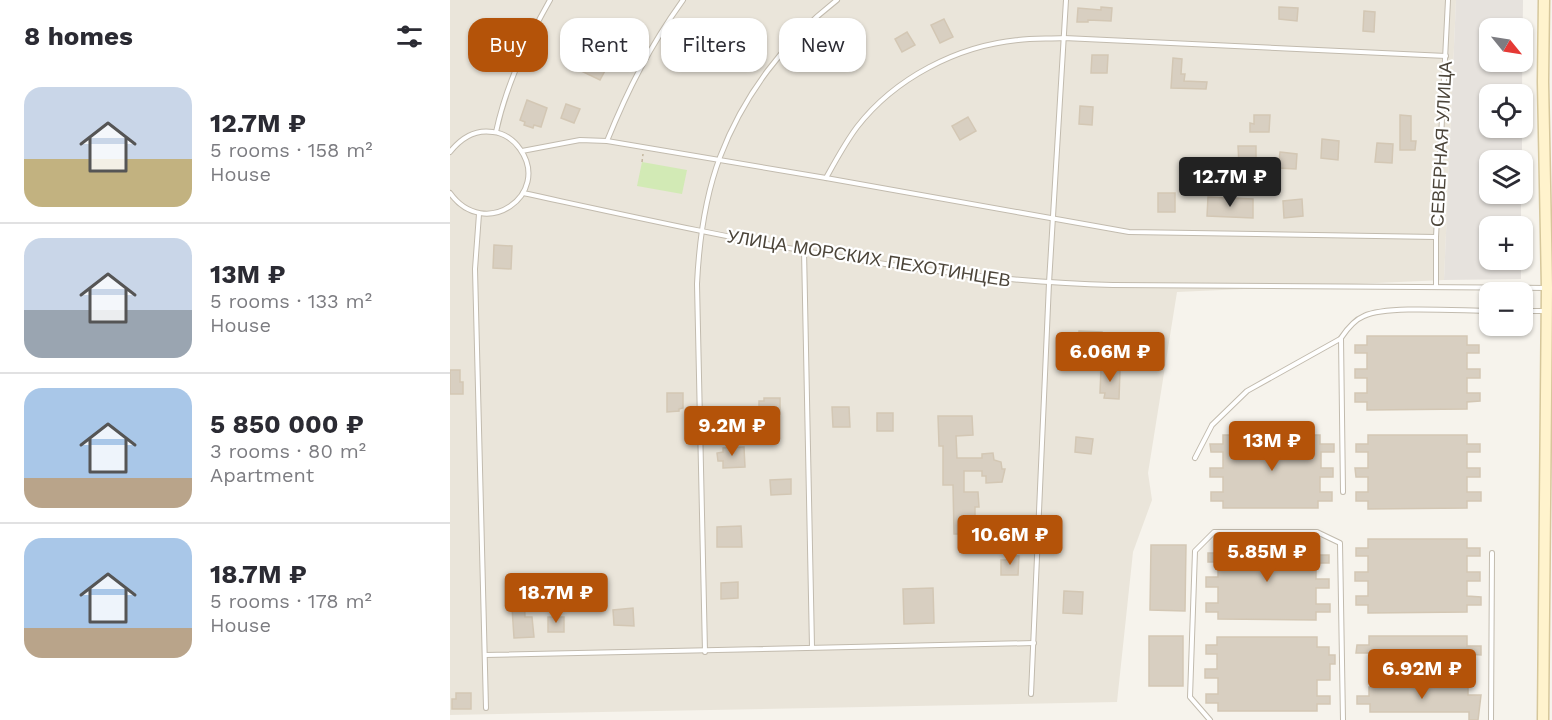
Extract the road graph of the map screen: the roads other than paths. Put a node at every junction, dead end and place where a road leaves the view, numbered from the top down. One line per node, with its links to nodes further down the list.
1 (550, 0): 9 (lane)
2 (683, 0): 10 (lane)
3 (836, 0): 13 (lane)
4 (1066, 0): 7 (lane)
5 (1448, 0): 8 (lane, СЕВЕРНАЯ УЛИЦА)
6 (1544, 0): 24 (main road)
7 (1064, 38): 8 (lane); 14 (lane); 18 (lane)
8 (1446, 56): 20 (lane, СЕВЕРНАЯ УЛИЦА)
9 (496, 132): 11 (lane); 12 (lane)
10 (607, 141): 11 (lane); 13 (lane)
11 (522, 151): 16 (lane)
12 (450, 153)
13 (719, 159): 14 (lane); 19 (lane)
14 (826, 178): 18 (lane)
15 (450, 193): 17 (lane)
16 (523, 193): 17 (lane); 19 (lane, УЛИЦА МОРСКИХ ПЕХОТИНЦЕВ)
17 (479, 214): 35 (lane)
18 (1054, 218): 20 (lane); 22 (lane)
19 (702, 231): 21 (lane, УЛИЦА МОРСКИХ ПЕХОТИНЦЕВ); 34 (lane)
20 (1436, 237): 23 (lane, СЕВЕРНАЯ УЛИЦА)
21 (804, 250): 22 (lane, УЛИЦА МОРСКИХ ПЕХОТИНЦЕВ); 33 (lane)
22 (1049, 283): 23 (lane, УЛИЦА МОРСКИХ ПЕХОТИНЦЕВ); 32 (lane)
23 (1436, 287): 24 (lane, УЛИЦА МОРСКИХ ПЕХОТИНЦЕВ)
24 (1549, 295): 27 (main road)
25 (1479, 311): 28 (lane)
26 (1533, 311): 27 (lane)
27 (1547, 311): 41 (main road)
28 (1341, 338): 29 (lane); 30 (lane)
29 (1195, 458)
30 (1342, 492)
31 (1492, 553): 40 (lane)
32 (1034, 643): 33 (lane); 36 (lane)
33 (812, 647): 34 (lane)
34 (705, 652): 35 (lane)
35 (485, 655): 37 (lane)
36 (1032, 694)
37 (486, 708)
38 (1210, 720): 39 (lane)
39 (1343, 720)
40 (1491, 720)
41 (1543, 720)

